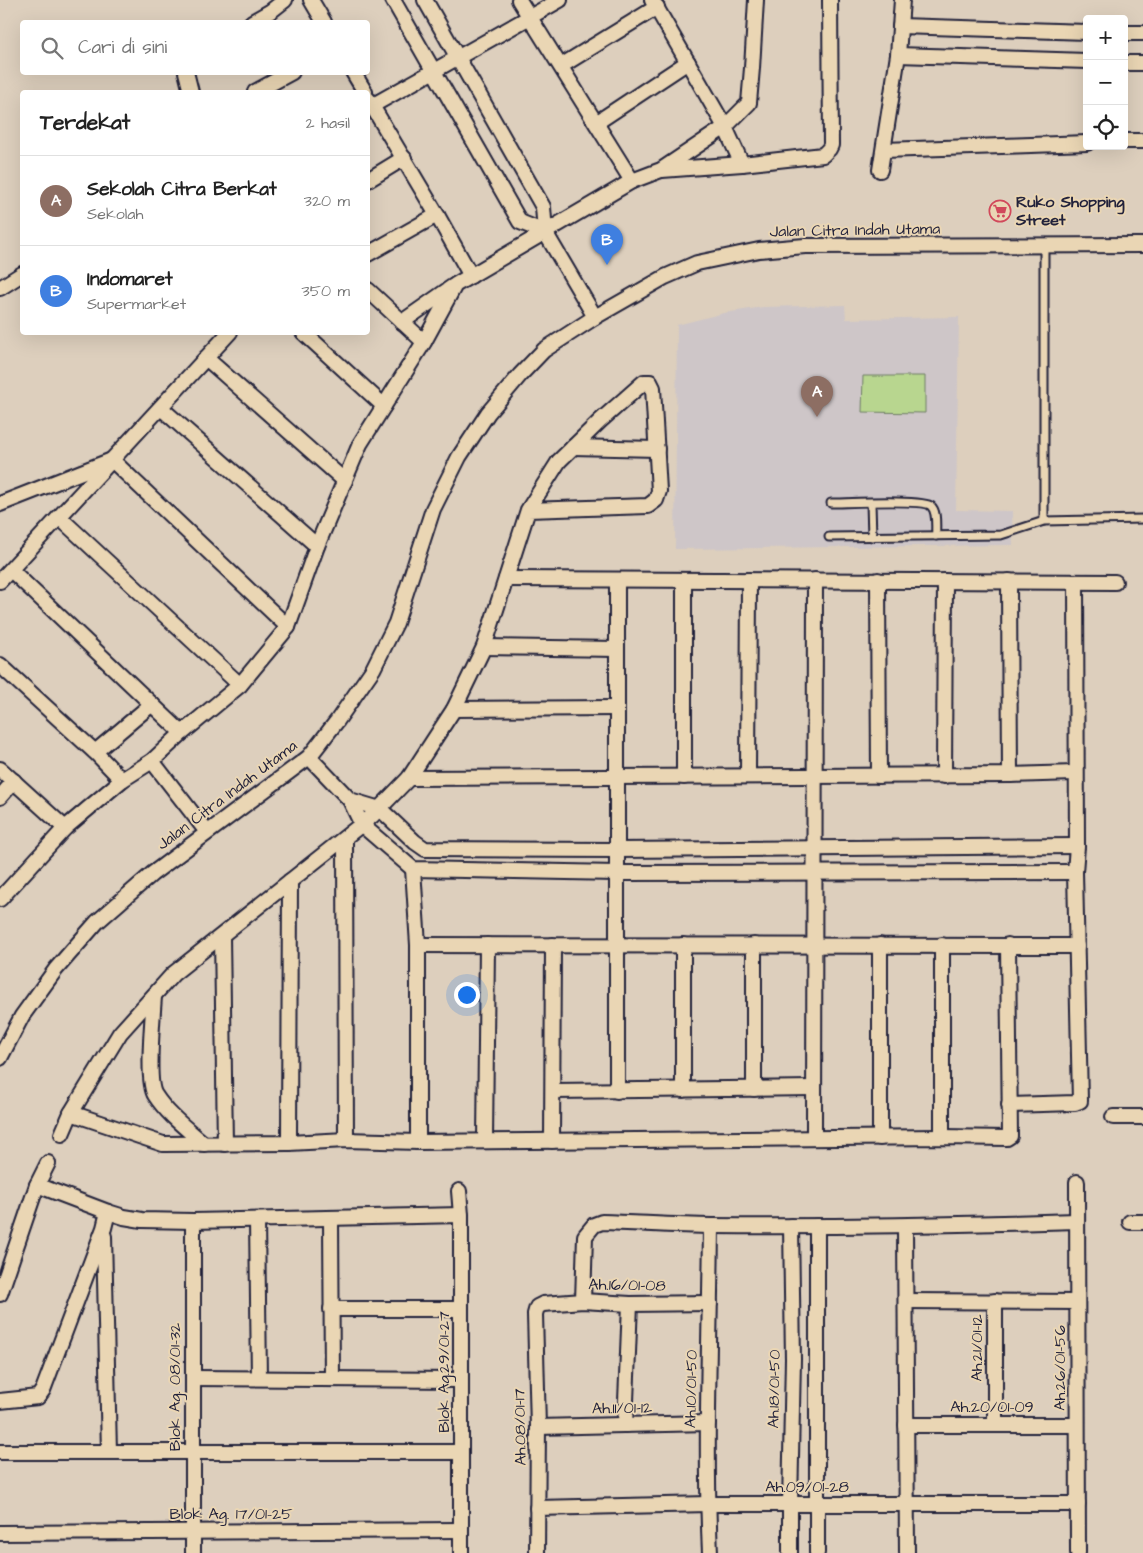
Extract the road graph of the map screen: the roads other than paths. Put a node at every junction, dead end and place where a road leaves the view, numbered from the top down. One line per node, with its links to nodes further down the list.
1 (285, 0): 12 (street)
2 (311, 0): 13 (street)
3 (393, 0): 25 (street)
4 (425, 0): 19 (street)
5 (520, 0): 11 (street)
6 (560, 0): 11 (street)
7 (756, 0): 35 (street)
8 (830, 0): 41 (street)
9 (902, 0): 14 (street)
10 (654, 4): 21 (street); 24 (street)
11 (530, 16): 19 (street); 24 (street)
12 (255, 20)
13 (323, 20)
14 (900, 26): 15 (street); 18 (street)
15 (1083, 32)
16 (1128, 33): 17 (street)
17 (1143, 33)
18 (898, 55): 20 (street); 39 (street)
19 (457, 57): 25 (street); 47 (street)
20 (1083, 61)
21 (688, 62): 34 (street); 35 (street)
22 (1128, 63): 23 (street)
23 (1143, 63)
24 (561, 66): 34 (street)
25 (434, 71): 32 (street); 47 (street)
26 (187, 75): 29 (street)
27 (286, 75): 30 (street)
28 (355, 75): 31 (street)
29 (190, 90)
30 (259, 90)
31 (364, 90)
32 (370, 103)
33 (370, 106): 40 (street)
34 (596, 123): 45 (street)
35 (724, 127): 41 (street); 42 (street)
36 (1143, 141): 37 (street)
37 (1128, 142)
38 (1083, 143): 39 (street)
39 (884, 150): 43 (street)
40 (404, 158): 44 (street); 46 (street)
41 (742, 164): 42 (street)
42 (661, 170): 45 (street)
43 (880, 170)
44 (370, 179)
45 (632, 181): 47 (street)
46 (437, 214): 50 (street); 52 (street)
47 (545, 232): 52 (street); 56 (street)
48 (1044, 245): 49 (street, Jalan Citra Indah Utama); 56 (street, Jalan Citra Indah Utama); 74 (lane)
49 (1143, 245)
50 (370, 253)
51 (20, 275): 54 (street)
52 (471, 276): 53 (street)
53 (455, 285): 57 (street); 60 (street)
54 (0, 288)
55 (370, 292): 57 (street)
56 (594, 317): 101 (street, Jalan Citra Indah Utama)
57 (402, 322): 60 (street)
58 (227, 335): 61 (street)
59 (306, 335): 62 (street)
60 (424, 342): 62 (street)
61 (206, 358): 63 (street); 67 (street)
62 (384, 406): 67 (street)
63 (160, 408): 66 (street); 78 (street)
64 (573, 447): 65 (street); 65 (street); 71 (street)
65 (657, 449): 71 (street)
66 (112, 460): 70 (street); 72 (street); 91 (street)
67 (345, 480): 78 (street)
68 (831, 503): 69 (lane)
69 (871, 503): 75 (lane); 77 (lane)
70 (0, 504)
71 (528, 510): 80 (street)
72 (59, 517): 79 (street); 95 (street)
73 (1143, 519): 74 (lane)
74 (1044, 521): 75 (lane)
75 (936, 536): 77 (lane)
76 (829, 537): 77 (lane)
77 (872, 537)
78 (317, 546): 91 (street)
79 (11, 570): 87 (street); 96 (street)
80 (506, 579): 81 (street); 92 (street)
81 (617, 580): 82 (street); 93 (street)
82 (684, 580): 83 (street); 111 (street)
83 (749, 580): 84 (street); 105 (street)
84 (815, 580): 85 (street); 106 (street)
85 (878, 580): 86 (street); 107 (street)
86 (945, 580): 88 (street); 108 (street)
87 (0, 581)
88 (1009, 581): 89 (street); 109 (street)
89 (1076, 582): 90 (street); 104 (street)
90 (1115, 582)
91 (288, 627): 95 (street)
92 (484, 647): 93 (street); 98 (street)
93 (617, 649): 97 (street)
94 (0, 664): 100 (street)
95 (240, 685): 99 (street)
96 (152, 704): 99 (street); 100 (street)
97 (617, 708): 98 (street); 110 (street)
98 (454, 709): 112 (street)
99 (182, 733): 102 (street)
100 (95, 752): 113 (street)
101 (309, 757): 116 (street); 120 (street, Jalan Citra Indah Utama)
102 (152, 761): 113 (street); 120 (street)
103 (0, 769): 114 (street)
104 (1076, 773): 109 (street); 122 (street)
105 (748, 776): 106 (street); 111 (street)
106 (815, 776): 107 (street); 123 (street)
107 (879, 776): 108 (street)
108 (944, 776): 109 (street)
109 (1010, 776)
110 (617, 777): 111 (street); 112 (street); 124 (street)
111 (684, 777)
112 (409, 778): 117 (street)
113 (122, 780): 119 (street)
114 (14, 781): 115 (street); 119 (street)
115 (0, 797)
116 (350, 800): 117 (street); 118 (street)
117 (380, 809): 118 (street); 124 (street)
118 (362, 824): 121 (street); 125 (street)
119 (65, 828): 130 (street)
120 (207, 832): 144 (street, Jalan Citra Indah Utama)
121 (345, 838): 129 (street); 158 (street)
122 (1077, 846): 123 (street); 126 (street)
123 (815, 849): 124 (street); 128 (street)
124 (617, 850): 127 (street)
125 (413, 869): 127 (street); 132 (street)
126 (1075, 872): 128 (street); 142 (street)
127 (617, 873): 128 (street); 135 (street)
128 (815, 873): 138 (street)
129 (290, 881): 131 (street); 162 (street)
130 (0, 899)
131 (222, 936): 143 (street); 164 (street)
132 (418, 945): 133 (street); 161 (street)
133 (487, 945): 134 (street); 159 (street)
134 (553, 945): 135 (street); 149 (street)
135 (617, 945): 136 (street); 148 (street)
136 (684, 945): 137 (street); 147 (street)
137 (754, 945): 138 (street); 146 (street)
138 (815, 945): 139 (street); 145 (street)
139 (880, 945): 140 (street); 157 (street)
140 (942, 945): 141 (street); 155 (street)
141 (1008, 945): 142 (street); 150 (street)
142 (1077, 946): 150 (street)
143 (154, 996): 151 (street); 163 (street)
144 (0, 1058)
145 (814, 1088): 146 (street); 156 (street)
146 (754, 1089): 147 (street)
147 (683, 1090): 148 (street)
148 (617, 1091): 149 (street)
149 (553, 1092): 160 (street)
150 (1009, 1105): 155 (street)
151 (71, 1113): 154 (street); 163 (street)
152 (1143, 1116): 153 (street)
153 (1113, 1117)
154 (62, 1134)
155 (942, 1137): 157 (street)
156 (814, 1138): 157 (street); 160 (street)
157 (880, 1138)
158 (346, 1140): 161 (street); 162 (street)
159 (485, 1141): 160 (street); 161 (street)
160 (552, 1141)
161 (418, 1142)
162 (289, 1143): 164 (street)
163 (204, 1144): 164 (street)
164 (225, 1144)
165 (48, 1163): 167 (street)
166 (1077, 1182): 174 (street, Ah.26/01-56)
167 (37, 1185): 169 (street); 180 (street)
168 (459, 1191): 170 (street, Blok Ag.29/01-27)
169 (108, 1212): 173 (street); 179 (street)
170 (461, 1215): 171 (street); 189 (street, Blok Ag.29/01-27)
171 (331, 1218): 172 (street); 188 (street)
172 (257, 1220): 173 (street); 191 (street)
173 (193, 1221): 190 (street, Blok Ag. 08/01-32)
174 (1077, 1221): 178 (street); 184 (street, Ah.26/01-56)
175 (711, 1226): 176 (street); 181 (street); 185 (street, Ah.10/01-50)
176 (791, 1226): 177 (street); 209 (street, Ah.18/01-50)
177 (817, 1226): 178 (street); 206 (street)
178 (905, 1226): 182 (street)
179 (104, 1228): 194 (street); 202 (street)
180 (0, 1294)
181 (583, 1301): 186 (street, Ah.16/01-08); 187 (street, Ah.16/01-08)
182 (906, 1301): 183 (street); 197 (street)
183 (995, 1301): 184 (street); 198 (street, Ah.21/01-12)
184 (1077, 1302): 199 (street, Ah.26/01-56)
185 (710, 1303): 187 (street, Ah.16/01-08); 195 (street, Ah.10/01-50)
186 (543, 1304): 200 (street, Ah.08/01-17)
187 (630, 1304): 196 (street)
188 (331, 1309): 189 (street); 192 (street)
189 (461, 1309): 193 (street, Blok Ag.29/01-27)
190 (193, 1378): 191 (street); 203 (street, Blok Ag. 08/01-32)
191 (259, 1378): 192 (street)
192 (332, 1379): 193 (street)
193 (461, 1380): 204 (street, Blok Ag.29/01-27)
194 (0, 1401)
195 (708, 1423): 196 (street, Ah.11/01-12); 205 (street, Ah.10/01-50)
196 (625, 1425): 200 (street, Ah.11/01-12)
197 (906, 1425): 198 (street, Ah.20/01-09); 207 (street)
198 (995, 1425): 199 (street, Ah.20/01-09)
199 (1077, 1425): 208 (street, Ah.26/01-56)
200 (538, 1427): 210 (street, Ah.08/01-17)
201 (0, 1452): 202 (street)
202 (109, 1452): 203 (street)
203 (193, 1452): 204 (street); 212 (street, Blok Ag. 08/01-32)
204 (461, 1452): 211 (street, Blok Ag.29/01-27)
205 (708, 1504): 209 (street, Ah.09/01-28); 210 (street, Ah.09/01-28); 217 (street, Ah.10/01-50)
206 (817, 1504): 207 (street, Ah.09/01-28); 209 (street, Ah.09/01-28); 219 (street)
207 (907, 1504): 208 (street, Ah.09/01-28); 220 (street)
208 (1078, 1504): 221 (street, Ah.26/01-56)
209 (790, 1505): 218 (street, Ah.18/01-50)
210 (538, 1508): 216 (street, Ah.08/01-17)
211 (461, 1530): 212 (street, Blok Ag. 17/01-25); 215 (street, Blok Ag.29/01-27)
212 (193, 1532): 213 (street, Blok Ag. 17/01-25); 214 (street, Blok Ag. 08/01-32)
213 (0, 1534)
214 (193, 1553)
215 (461, 1553)
216 (537, 1553)
217 (710, 1553)
218 (790, 1553)
219 (817, 1553)
220 (907, 1553)
221 (1078, 1553)

